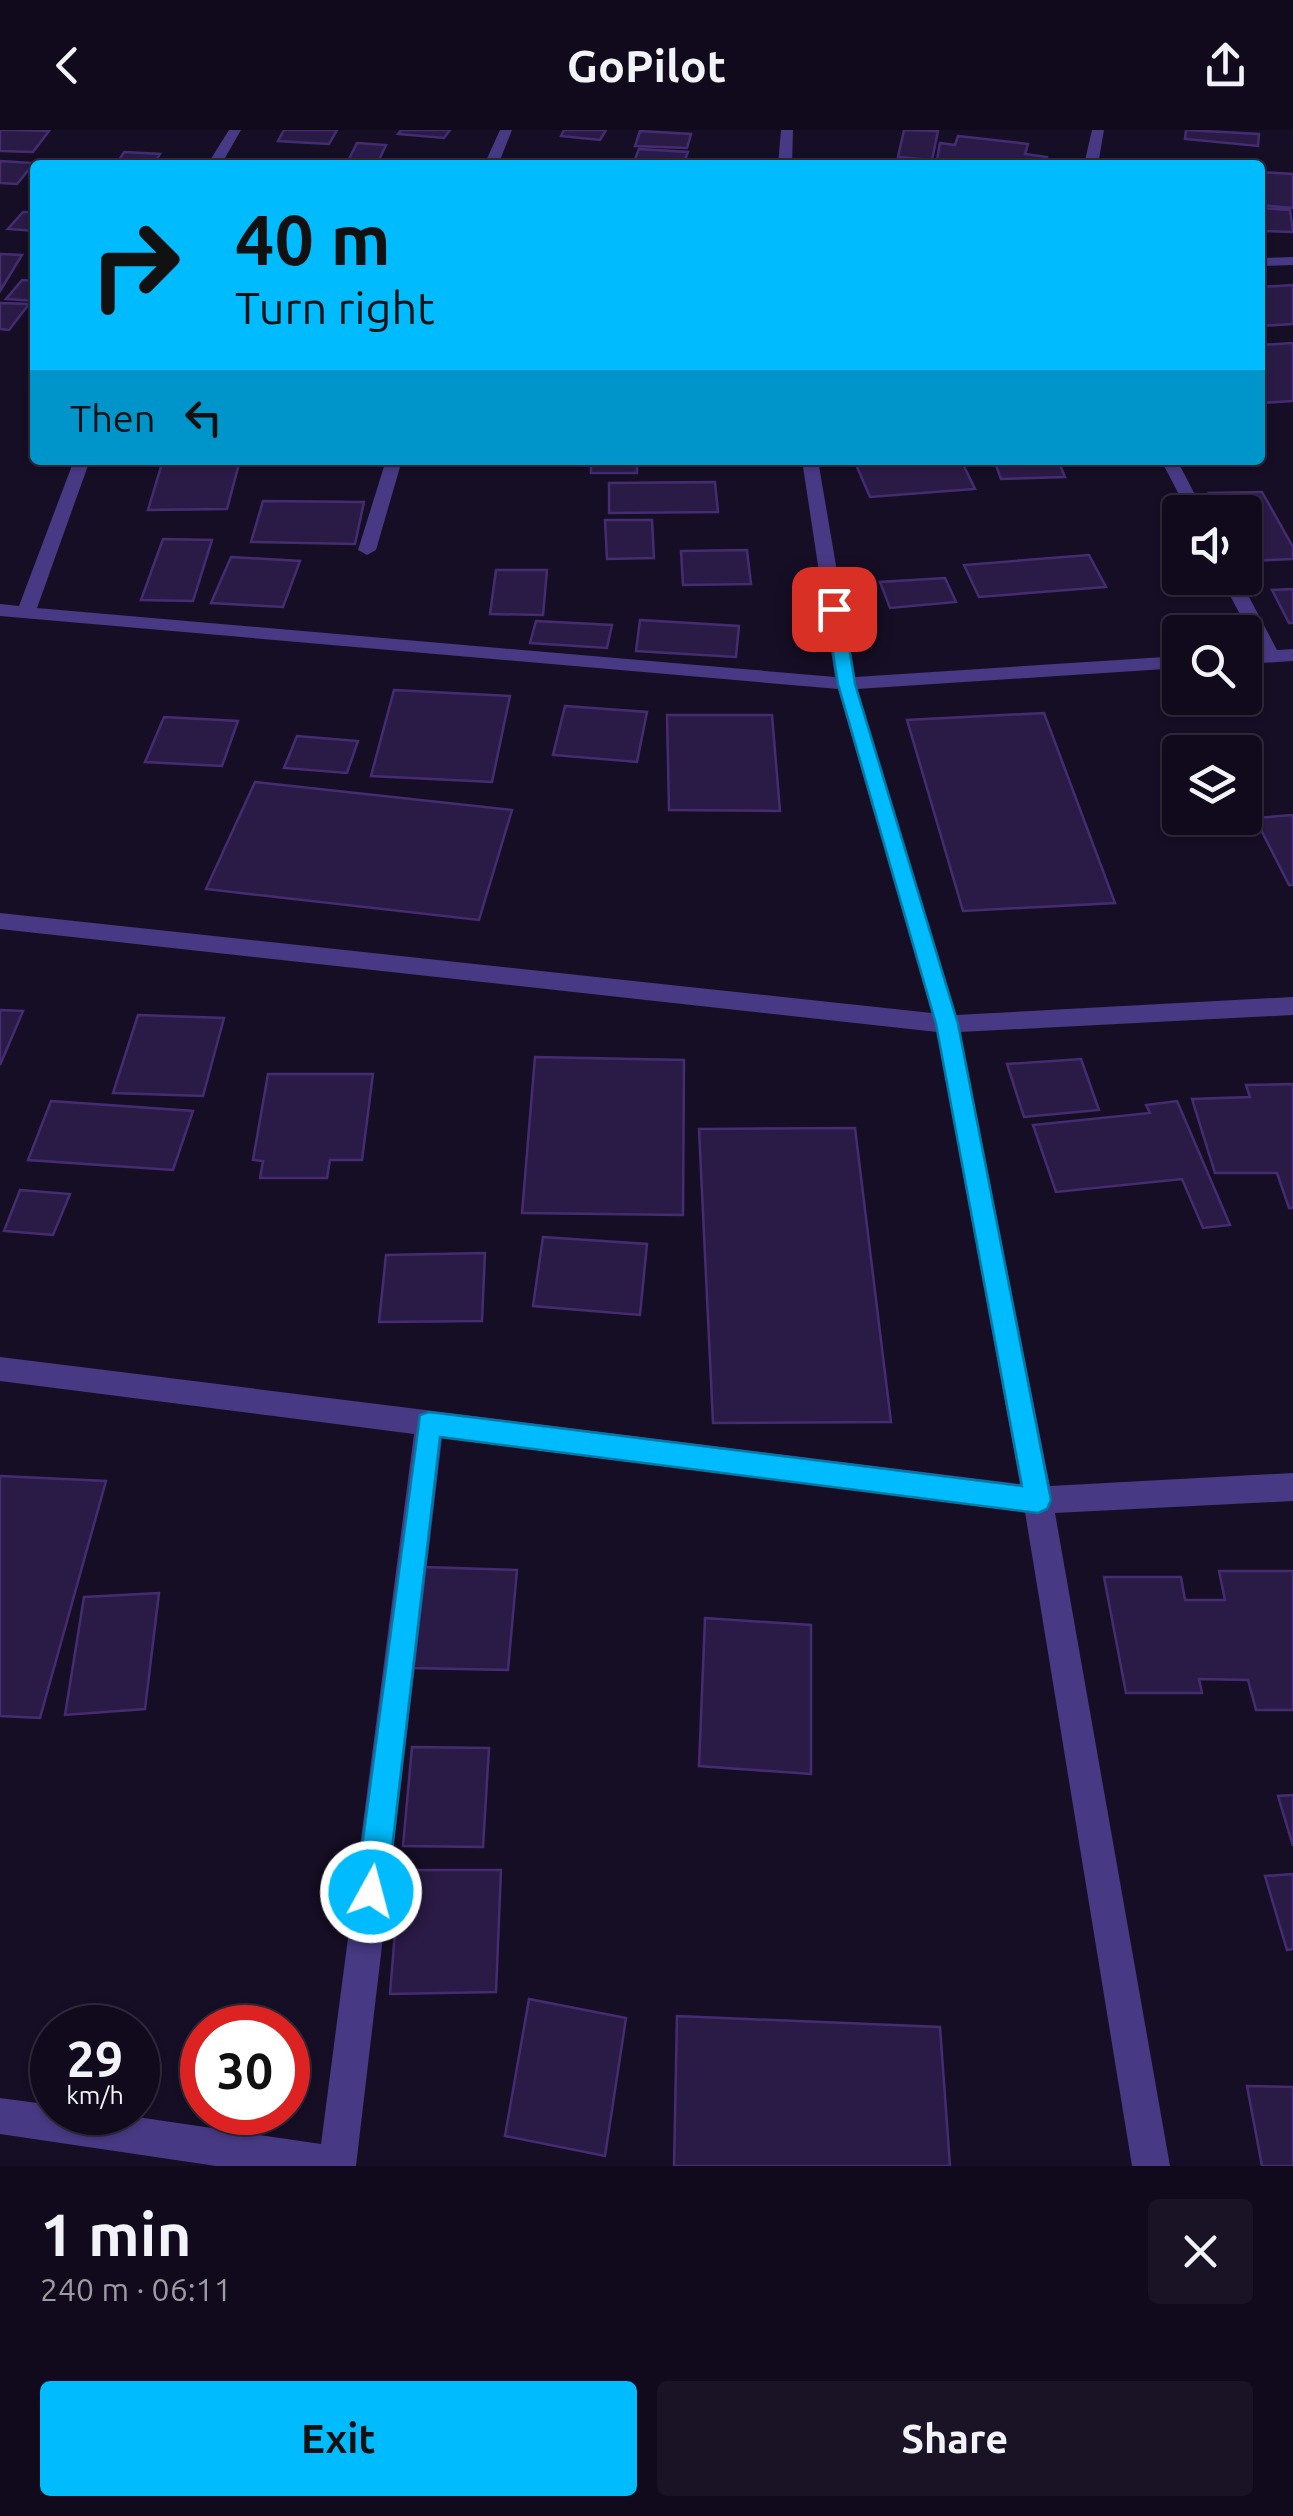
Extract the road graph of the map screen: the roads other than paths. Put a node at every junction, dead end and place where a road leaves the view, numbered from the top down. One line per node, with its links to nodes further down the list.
1 (235, 130): 5 (street)
2 (506, 130): 6 (street)
3 (787, 130): 7 (street)
4 (1098, 130): 8 (street)
5 (217, 160)
6 (493, 160)
7 (785, 160)
8 (1092, 160)
9 (1293, 261): 10 (street)
10 (1265, 262)
11 (80, 465): 19 (street)
12 (392, 465): 16 (street)
13 (811, 465): 24 (street)
14 (1172, 465): 15 (street)
15 (1187, 495)
16 (367, 550)
17 (1239, 595): 22 (street)
18 (0, 610): 19 (street)
19 (26, 612): 24 (street)
20 (1293, 655): 22 (street)
21 (1262, 657): 22 (street)
22 (1270, 657)
23 (1162, 663): 24 (street)
24 (846, 684): 27 (street)
25 (0, 920): 27 (street)
26 (1293, 1006): 27 (street)
27 (947, 1024): 31 (street)
28 (0, 1369): 29 (street)
29 (429, 1424): 31 (street); 33 (street)
30 (1293, 1487): 31 (street)
31 (1038, 1500): 34 (street)
32 (0, 2116): 33 (street)
33 (337, 2166)
34 (1150, 2166)

